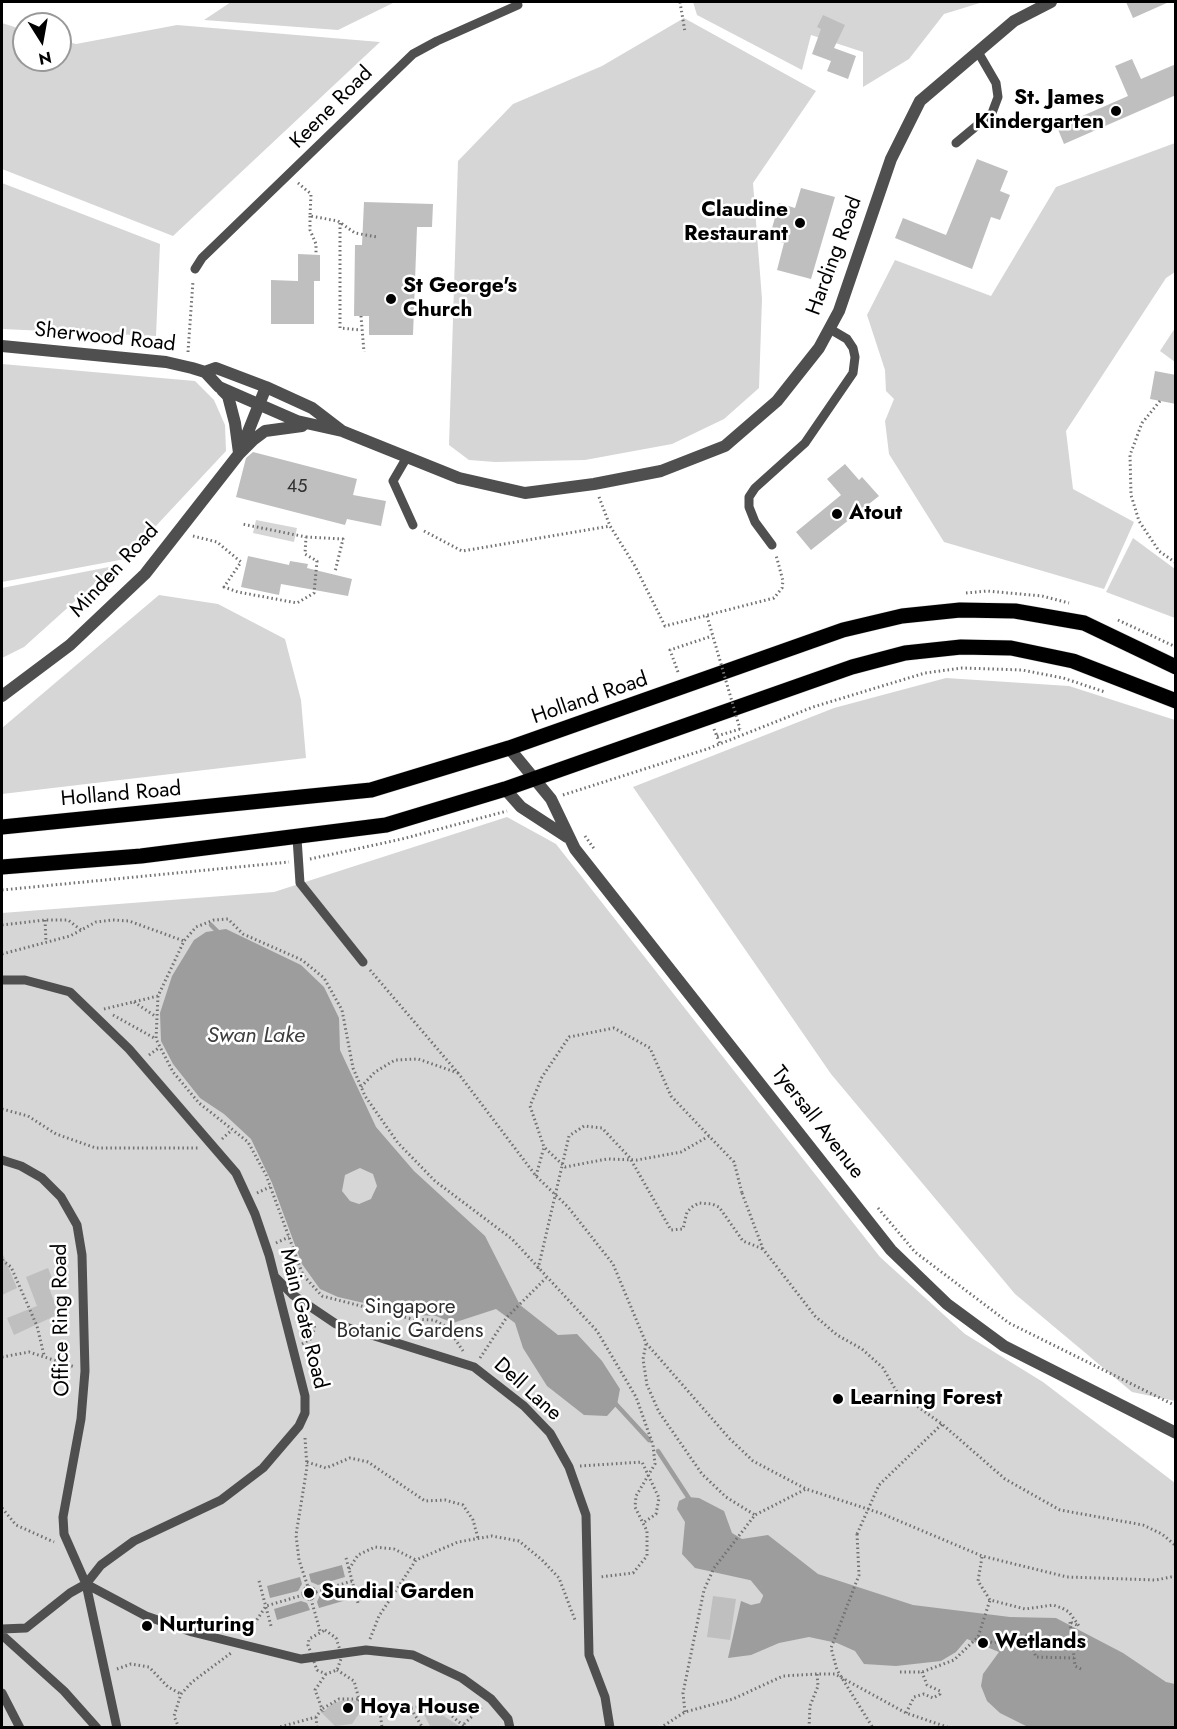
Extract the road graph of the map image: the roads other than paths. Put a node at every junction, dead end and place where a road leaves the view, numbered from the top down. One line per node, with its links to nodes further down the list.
1 (1051, 2): 3 (street, Harding Road)
2 (518, 5): 5 (lane, Keene Road)
3 (978, 52): 4 (lane); 6 (street, Harding Road)
4 (956, 143)
5 (195, 269)
6 (830, 329): 15 (street, Harding Road); 17 (lane)
7 (2, 346): 8 (street, Sherwood Road)
8 (205, 372): 9 (street); 10 (street, Sherwood Road)
9 (219, 387): 11 (street); 14 (street)
10 (266, 387): 11 (street, Minden Road); 13 (street, Harding Road)
11 (258, 406): 12 (street, Harding Road); 14 (street, Minden Road)
12 (307, 425): 13 (street, Harding Road); 14 (street, Minden Road)
13 (342, 431): 15 (street, Harding Road)
14 (239, 454): 19 (street, Minden Road)
15 (407, 457): 16 (lane)
16 (413, 525)
17 (772, 545)
18 (1176, 667): 21 (main road, Holland Road)
19 (2, 696)
20 (1176, 701): 22 (main road)
21 (509, 748): 22 (street, Tyersall Avenue); 24 (main road, Holland Road)
22 (532, 779): 23 (main road); 26 (street, Tyersall Avenue)
23 (505, 789): 25 (main road); 26 (street)
24 (2, 827)
25 (297, 838): 27 (main road); 28 (lane)
26 (568, 838): 32 (street, Tyersall Avenue)
27 (2, 867)
28 (363, 962)
29 (2, 980): 31 (lane, Main Gate Road)
30 (2, 1160): 33 (lane, Office Ring Road)
31 (273, 1275): 33 (lane, Main Gate Road); 41 (lane, Dell Lane)
32 (1176, 1433)
33 (87, 1584): 34 (lane, Main Gate Road); 39 (lane, Office Ring Road); 40 (lane)
34 (2, 1629)
35 (2, 1635): 38 (lane)
36 (2, 1692): 37 (lane)
37 (20, 1728)
38 (97, 1728)
39 (117, 1728)
40 (510, 1728)
41 (610, 1728)

